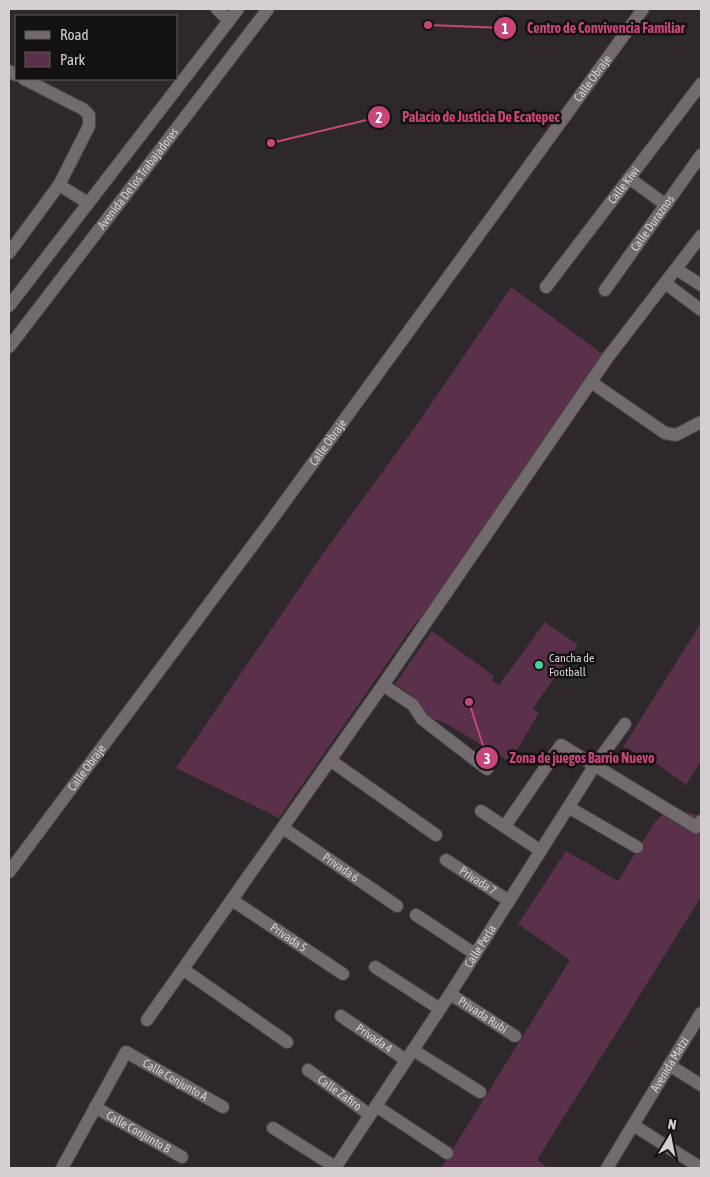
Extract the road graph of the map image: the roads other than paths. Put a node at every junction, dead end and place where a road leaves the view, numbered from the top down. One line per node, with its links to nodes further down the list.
1 (216, 9): 5 (street)
2 (238, 9): 5 (street, Avenida De los Trabajadores)
3 (268, 9): 22 (street, Avenida De los Trabajadores)
4 (643, 9): 39 (street, Calle Obraje)
5 (229, 20): 11 (street, Avenida De los Trabajadores)
6 (26, 80): 10 (street)
7 (701, 84): 9 (street, Calle Kiwi)
8 (701, 155): 12 (street, Calle Duraznos)
9 (629, 178): 12 (street); 18 (street, Calle Kiwi)
10 (60, 185): 11 (street); 14 (street)
11 (88, 203): 20 (street, Avenida De los Trabajadores)
12 (666, 205): 19 (street, Calle Duraznos)
13 (701, 236): 15 (street)
14 (9, 253)
15 (676, 269): 16 (street); 17 (street)
16 (665, 283): 21 (street); 23 (street)
17 (701, 285)
18 (546, 287)
19 (604, 290)
20 (9, 306)
21 (701, 310)
22 (9, 346)
23 (591, 382): 24 (street); 25 (street)
24 (701, 422)
25 (383, 685): 27 (street); 29 (street)
26 (625, 724): 28 (street, Calle Perla)
27 (330, 760): 34 (street); 35 (street)
28 (594, 765): 30 (street, Calle Perla); 32 (street); 33 (street)
29 (487, 769)
30 (568, 807): 36 (street); 37 (street, Calle Perla)
31 (481, 810): 33 (street)
32 (699, 824)
33 (505, 826): 37 (street)
34 (284, 828): 40 (street); 42 (street, Privada 6)
35 (436, 835)
36 (637, 847)
37 (541, 851): 41 (street, Calle Perla)
38 (446, 860): 41 (street, Privada 7)
39 (9, 872)
40 (232, 900): 46 (street); 47 (street, Privada 5)
41 (509, 901): 44 (street, Calle Perla)
42 (397, 906)
43 (416, 915): 44 (street)
44 (475, 954): 48 (street, Calle Perla)
45 (375, 967): 49 (street)
46 (184, 970): 52 (street); 54 (street)
47 (343, 974)
48 (450, 994): 49 (street, Calle Perla); 53 (street, Privada Rubí)
49 (440, 1009): 55 (street, Calle Perla)
50 (701, 1013): 56 (street, Avenida Matzi)
51 (341, 1016): 55 (street, Privada 4)
52 (147, 1020)
53 (515, 1036)
54 (287, 1042)
55 (410, 1055): 59 (street, Privada 4); 62 (street, Calle Perla)
56 (669, 1066): 58 (street); 63 (street, Avenida Matzi)
57 (308, 1070): 62 (street, Calle Zafiro)
58 (701, 1085)
59 (480, 1092)
60 (95, 1107): 61 (street, Calle Conjunto A); 66 (street, Calle Conjunto B); 67 (street)
61 (223, 1108)
62 (373, 1110): 65 (street, Calle Zafiro); 69 (street, Calle Perla)
63 (633, 1125): 70 (street, Avenida Matzi); 71 (street)
64 (273, 1128): 69 (street)
65 (447, 1153)
66 (182, 1157)
67 (64, 1165): 68 (street)
68 (78, 1168)
69 (336, 1168)
70 (607, 1168)
71 (700, 1168)

